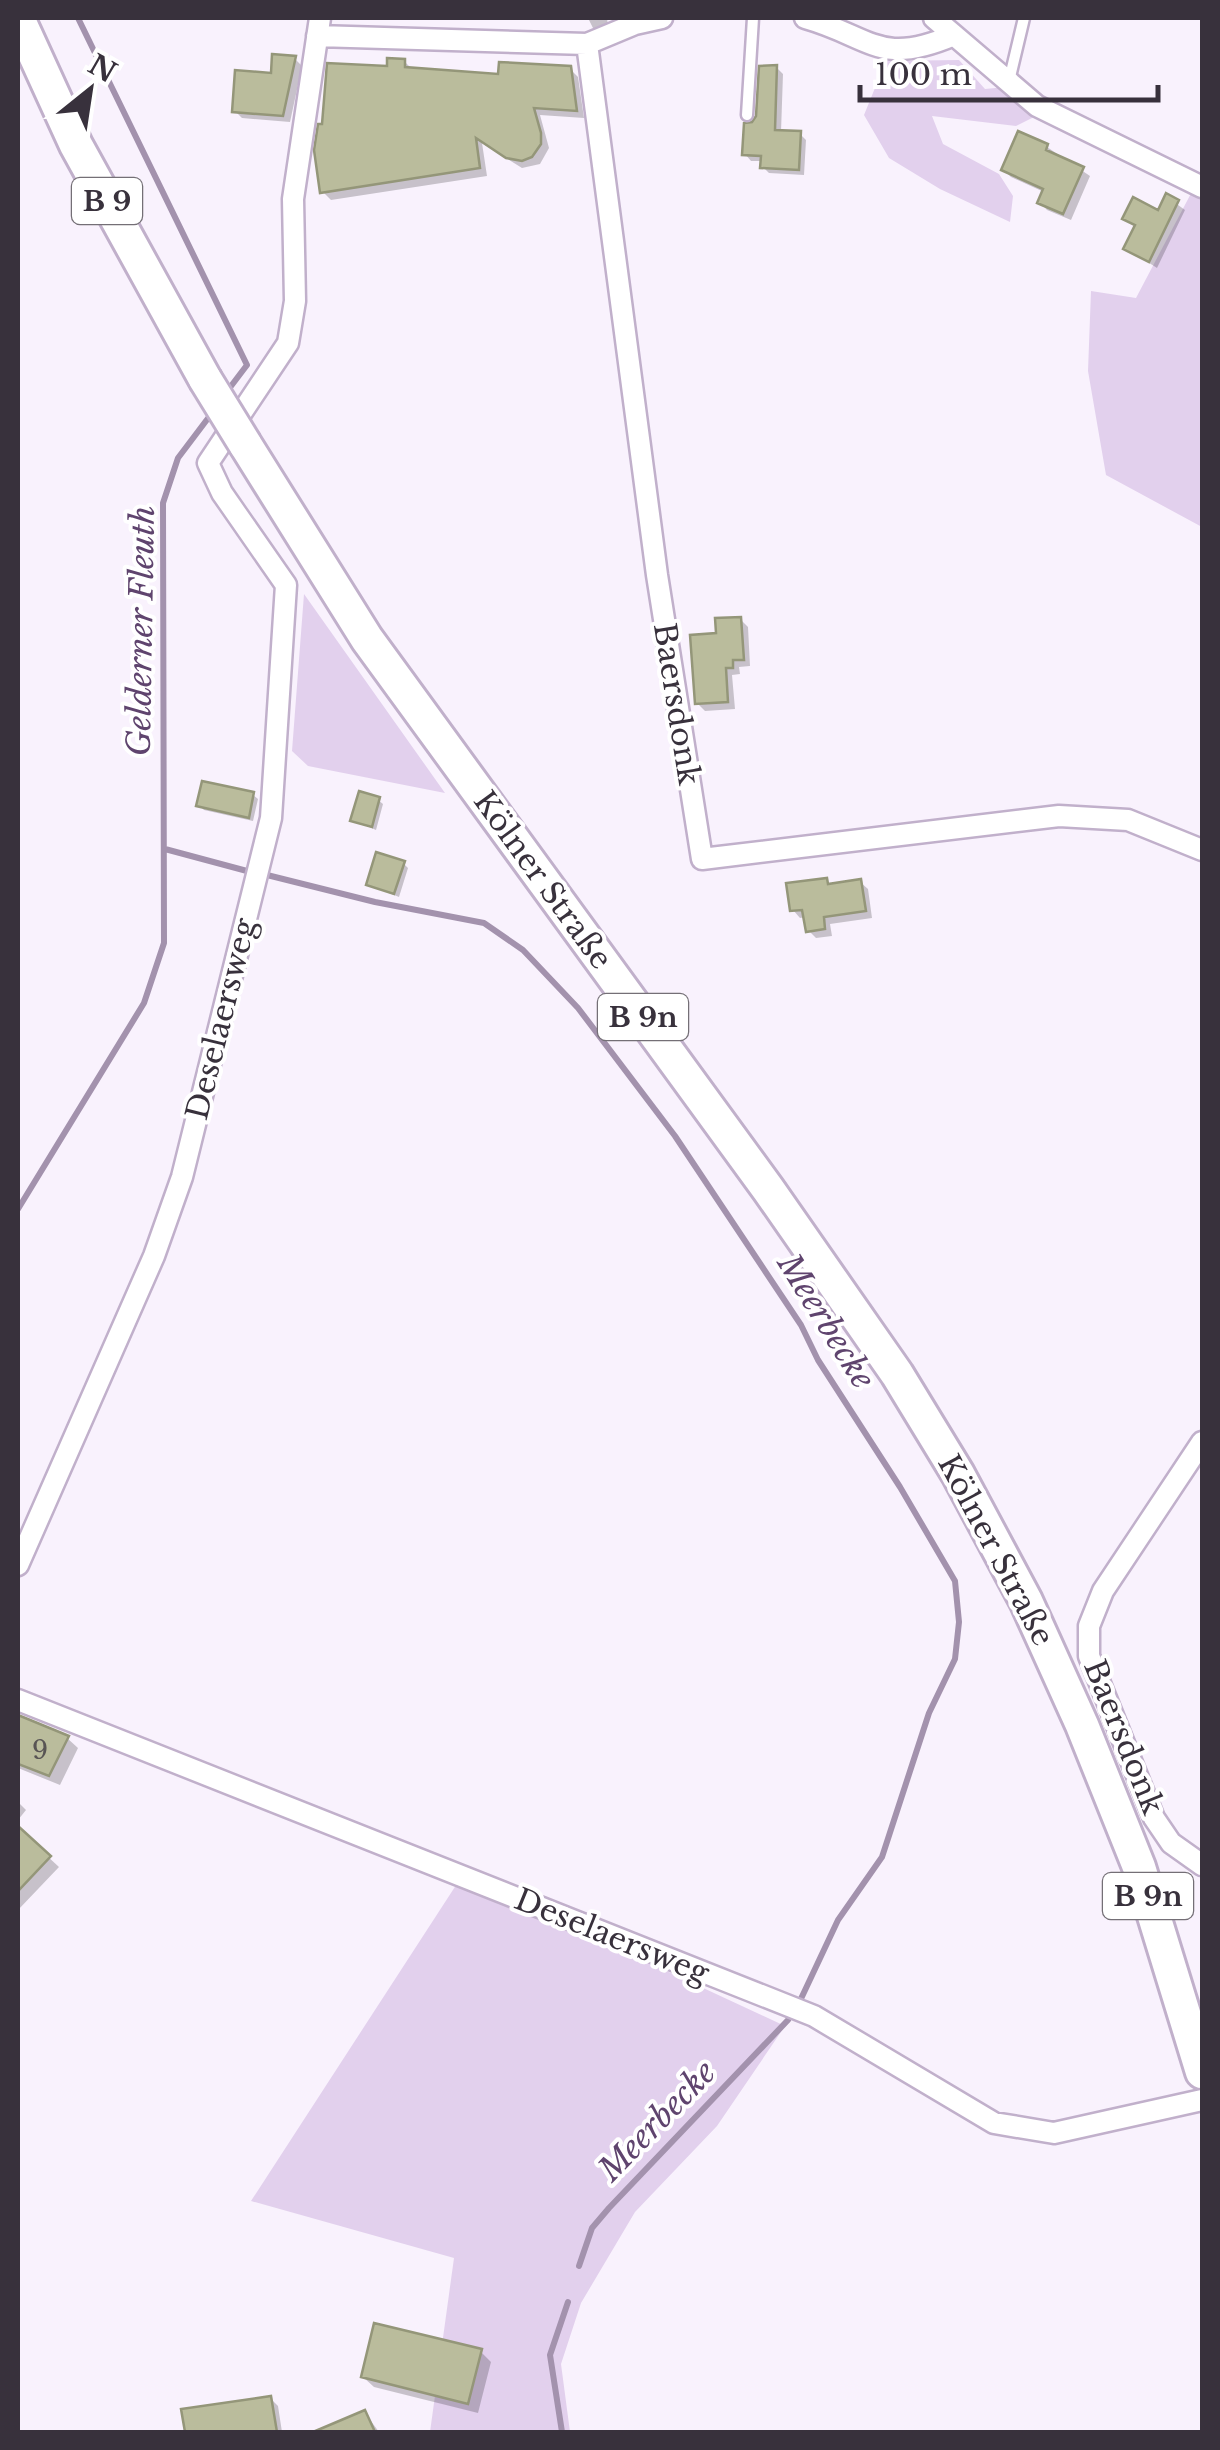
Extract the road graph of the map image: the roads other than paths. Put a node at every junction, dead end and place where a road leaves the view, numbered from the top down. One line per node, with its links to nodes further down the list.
1 (18, 18): 13 (main road, Kölner Straße / B 9, bridge)
2 (662, 18): 9 (street)
3 (753, 18): 11 (lane)
4 (805, 18): 8 (street)
5 (934, 18): 8 (street)
6 (1024, 18): 10 (lane)
7 (318, 27): 9 (street); 16 (street, Deselaersweg)
8 (954, 35): 10 (street)
9 (588, 44): 14 (street, Baersdonk)
10 (1008, 82): 12 (street)
11 (746, 115)
12 (1202, 187)
13 (245, 444): 19 (main road, Kölner Straße / B 9n)
14 (1202, 850)
15 (1202, 1442): 18 (street, Baersdonk)
16 (18, 1566)
17 (18, 1700): 20 (street, Deselaersweg)
18 (1202, 1865)
19 (1202, 2072)
20 (1202, 2100)

